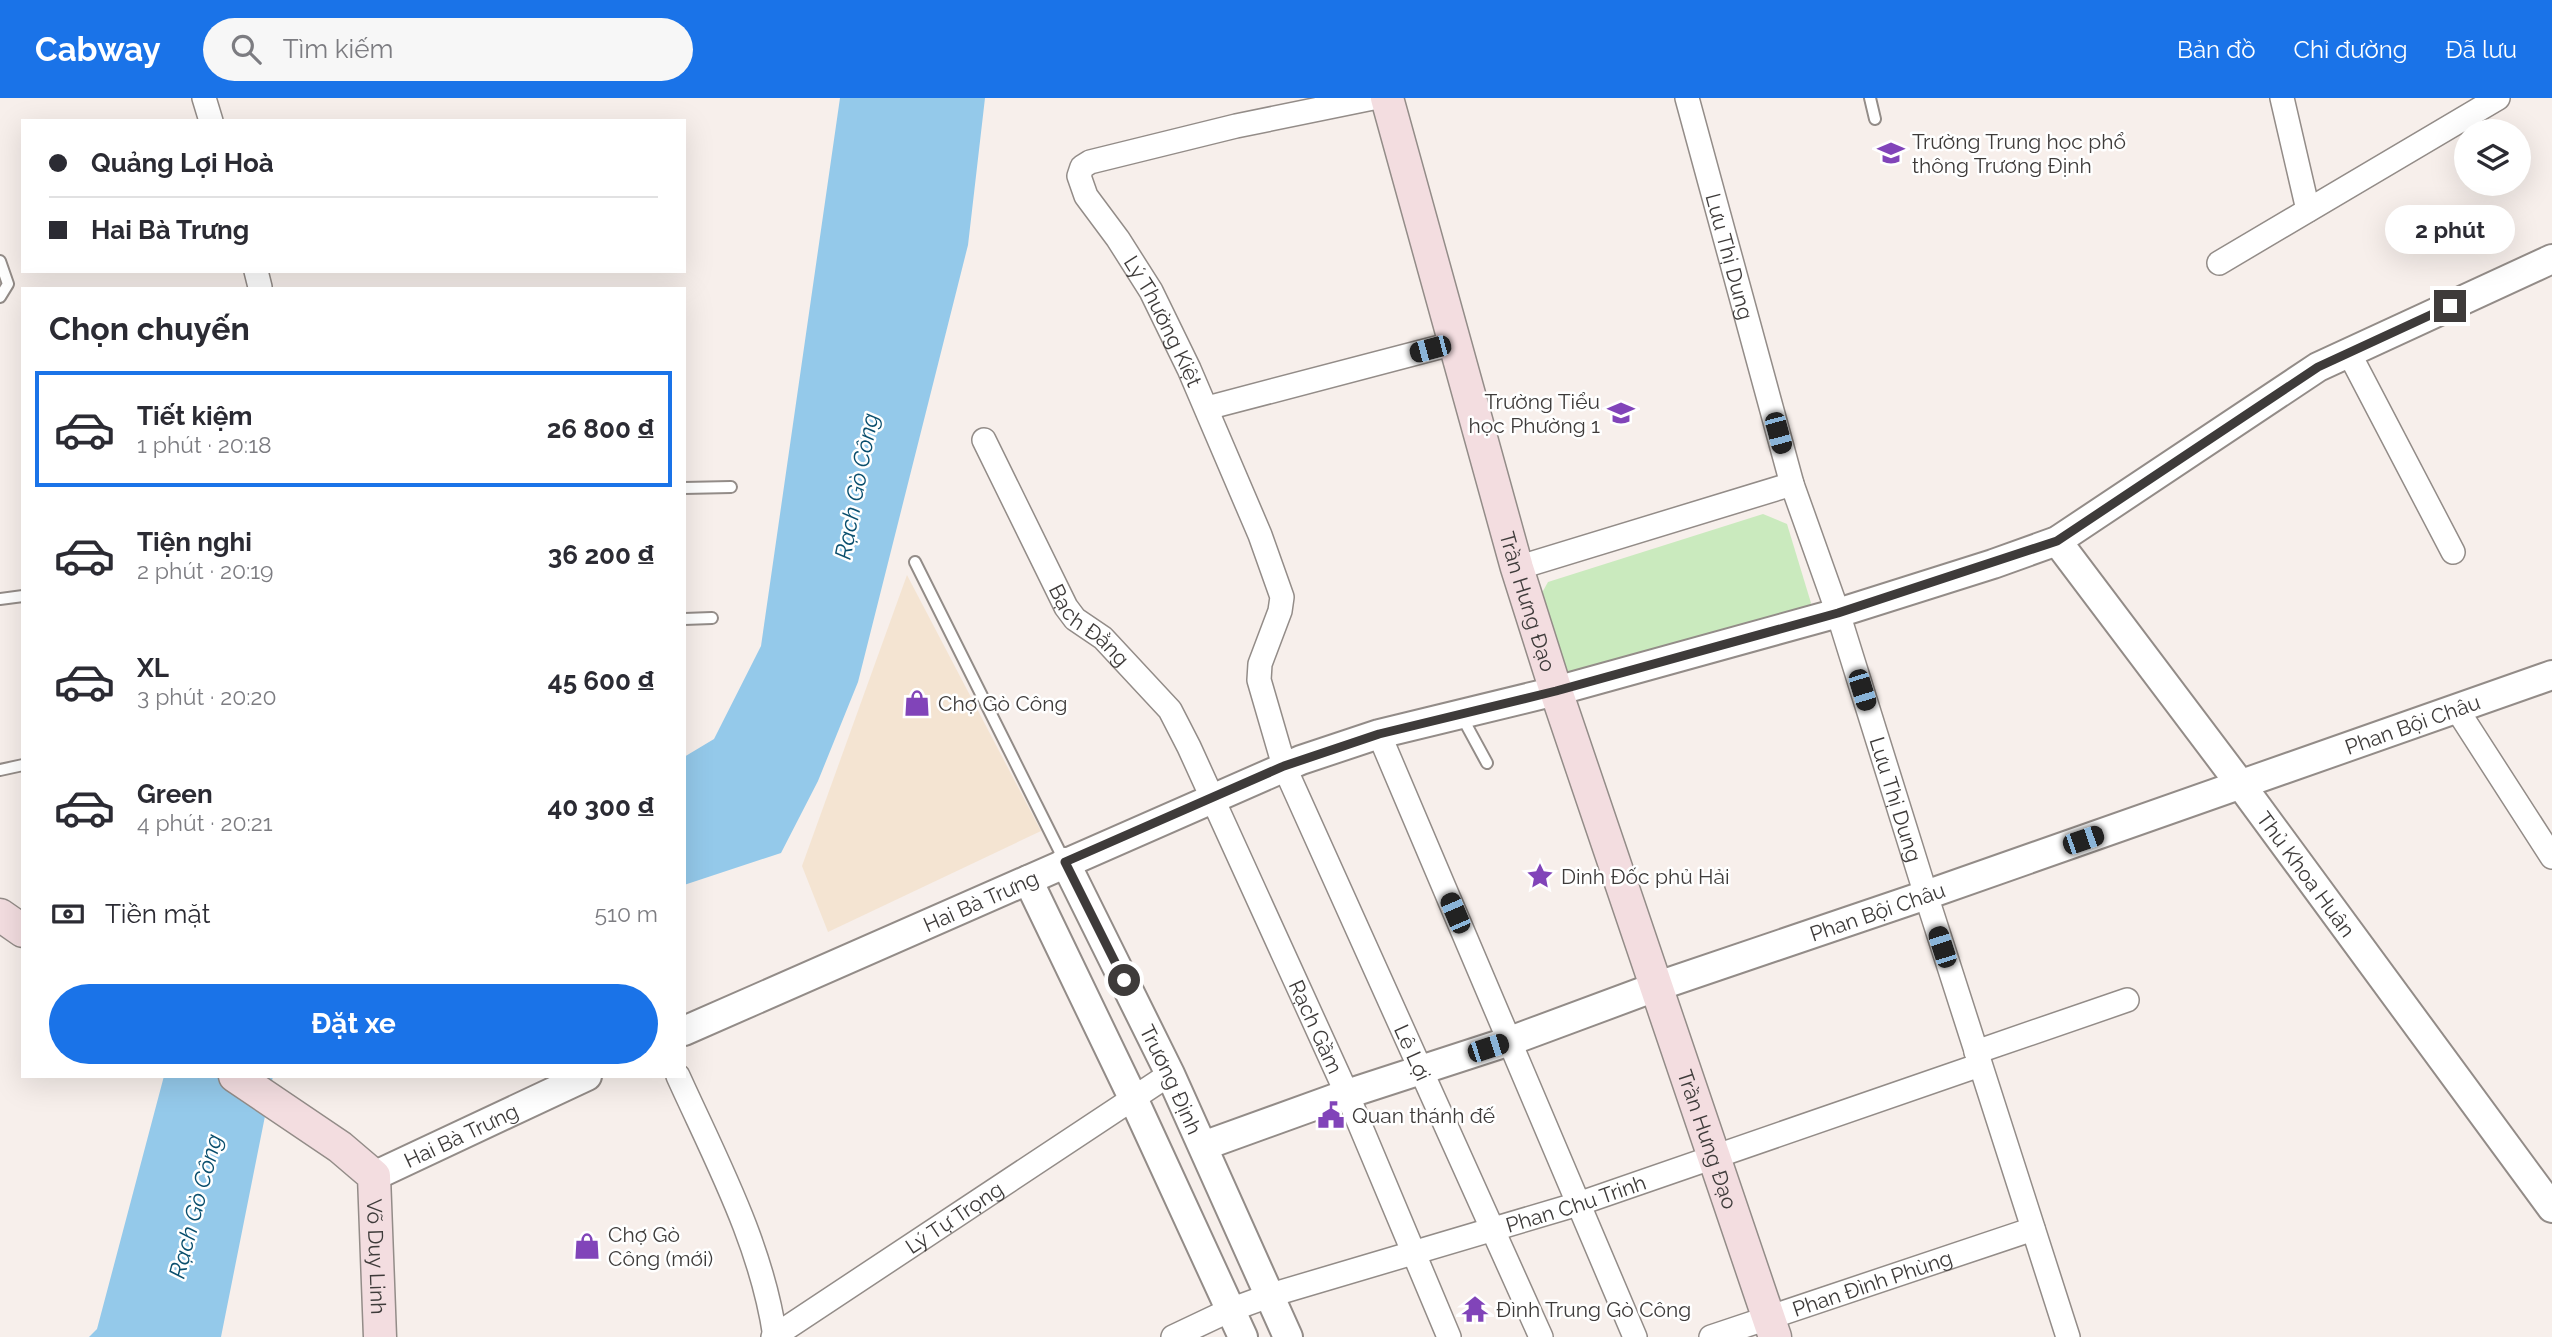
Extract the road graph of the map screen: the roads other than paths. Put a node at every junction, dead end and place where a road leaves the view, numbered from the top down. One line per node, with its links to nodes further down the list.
1 (204, 98): 8 (street)
2 (1373, 98): 17 (street, Lý Thường Kiệt)
3 (1387, 98): 15 (main road, Trần Hưng Đạo)
4 (1687, 98): 19 (street, Lưu Thị Dung)
5 (1870, 98): 9 (lane)
6 (2282, 98): 10 (street)
7 (2498, 98): 10 (street)
8 (210, 119)
9 (1875, 119)
10 (2308, 210): 13 (street)
11 (2552, 260): 16 (street, Hai Bà Trưng)
12 (0, 261): 14 (lane)
13 (2219, 263)
14 (0, 297)
15 (1455, 342): 17 (street); 25 (main road, Trần Hưng Đạo)
16 (2349, 353): 22 (street, Hai Bà Trưng); 23 (street)
17 (1207, 408): 38 (street, Lý Thường Kiệt)
18 (984, 440): 41 (street, Bạch Đằng)
19 (1791, 484): 25 (street); 28 (street, Lưu Thị Dung)
20 (732, 487): 21 (lane)
21 (686, 488)
22 (2057, 541): 28 (street, Hai Bà Trưng); 40 (street, Thủ Khoa Huân)
23 (2453, 552)
24 (915, 562): 43 (lane, Trương Định)
25 (1517, 568): 32 (main road, Trần Hưng Đạo)
26 (21, 596): 27 (lane)
27 (0, 599)
28 (1838, 613): 32 (street, Hai Bà Trưng); 45 (street, Lưu Thị Dung)
29 (712, 618): 30 (lane)
30 (686, 619)
31 (2552, 674): 33 (street, Phan Bội Châu)
32 (1556, 691): 34 (street, Hai Bà Trưng); 48 (main road, Trần Hưng Đạo)
33 (2456, 708): 40 (street, Phan Bội Châu); 42 (street)
34 (1461, 714): 35 (street, Hai Bà Trưng); 36 (lane)
35 (1379, 734): 38 (street, Hai Bà Trưng); 51 (street)
36 (1487, 764)
37 (21, 765): 39 (lane)
38 (1284, 766): 41 (street, Hai Bà Trưng); 53 (street, Lê Lợi)
39 (0, 769)
40 (2241, 785): 45 (street, Phan Bội Châu); 64 (street, Thủ Khoa Huân)
41 (1212, 797): 43 (street, Hai Bà Trưng); 58 (street, Rạch Gầm)
42 (2552, 857)
43 (1065, 862): 44 (street, Hai Bà Trưng); 54 (street, Trương Định)
44 (1028, 880): 50 (street, Hai Bà Trưng); 59 (street, Trương Định)
45 (1926, 895): 48 (street, Phan Bội Châu); 52 (street, Lưu Thị Dung)
46 (0, 915): 47 (main road)
47 (21, 930)
48 (1658, 986): 51 (street, Phan Bội Châu); 61 (main road, Trần Hưng Đạo)
49 (2127, 1000): 52 (street, Phan Chu Trinh)
50 (686, 1030)
51 (1510, 1041): 53 (street, Phan Bội Châu); 63 (street)
52 (1978, 1059): 61 (street, Phan Chu Trinh); 66 (street, Lưu Thị Dung)
53 (1420, 1070): 58 (street, Phan Bội Châu); 65 (street, Lê Lợi)
54 (1170, 1074): 59 (street, Lý Tự Trọng); 60 (street, Trương Định)
55 (238, 1078): 62 (main road)
56 (583, 1078): 62 (street, Hai Bà Trưng)
57 (679, 1078): 71 (street, Lý Tự Trọng)
58 (1347, 1094): 60 (street, Phan Bội Châu); 67 (street, Rạch Gầm)
59 (1133, 1098): 69 (street, Trương Định); 71 (street, Lý Tự Trọng)
60 (1203, 1146): 68 (street, Trương Định)
61 (1714, 1158): 63 (street, Phan Chu Trinh); 70 (main road, Trần Hưng Đạo)
62 (374, 1176): 72 (main road, Võ Duy Linh)
63 (1578, 1204): 65 (street, Phan Chu Trinh); 78 (street)
64 (2552, 1208)
65 (1491, 1229): 67 (street, Phan Chu Trinh); 77 (street, Lê Lợi)
66 (2033, 1229): 70 (street, Phan Đình Phùng); 80 (street, Lưu Thị Dung)
67 (1414, 1255): 68 (street, Phan Chu Trinh); 76 (street, Rạch Gầm)
68 (1270, 1295): 69 (street, Phan Chu Trinh); 75 (street, Trương Định)
69 (1230, 1310): 73 (street, Phan Chu Trinh); 74 (street, Trương Định)
70 (1772, 1327): 79 (street, Phan Đình Phùng)
71 (774, 1336)
72 (380, 1337)
73 (1173, 1337)
74 (1243, 1337)
75 (1288, 1337)
76 (1449, 1337)
77 (1541, 1337)
78 (1635, 1337)
79 (1711, 1337)
80 (2067, 1337)

